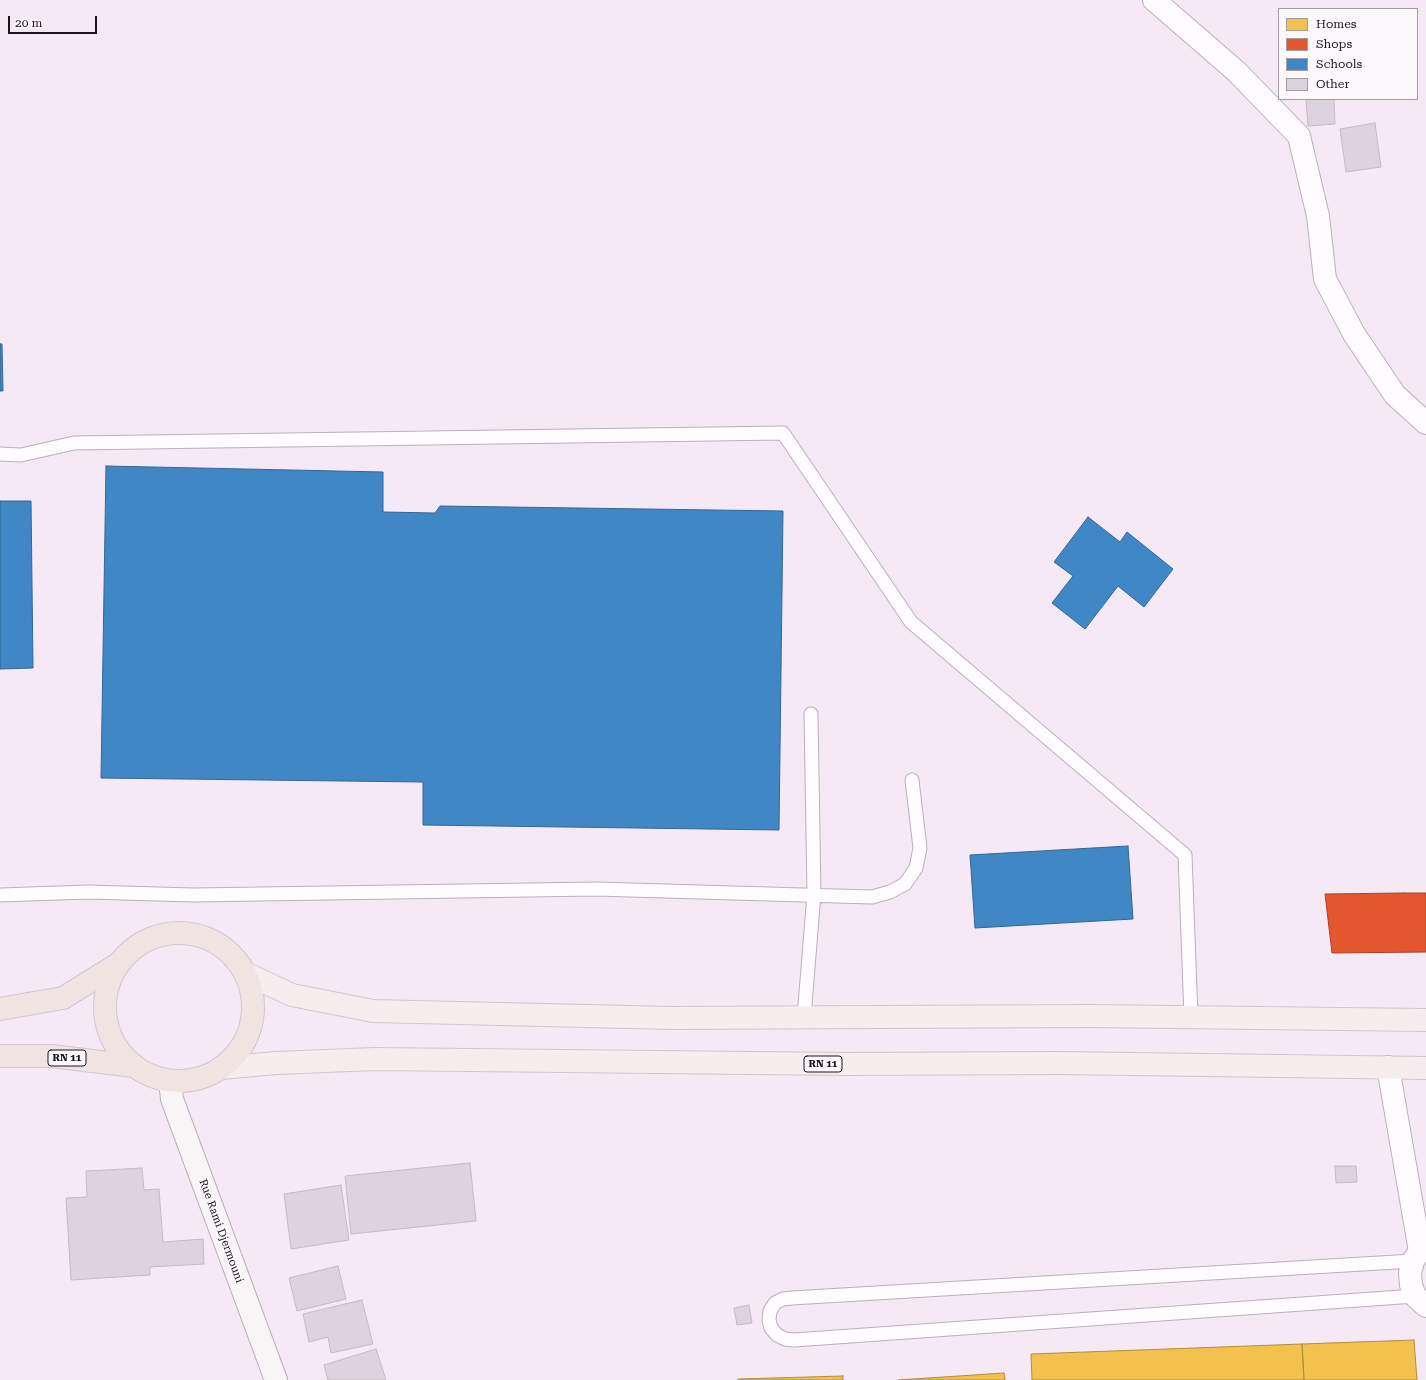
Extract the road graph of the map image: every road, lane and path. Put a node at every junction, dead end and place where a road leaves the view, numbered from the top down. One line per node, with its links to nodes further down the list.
1 (1154, 0): 2 (street)
2 (1426, 423)
3 (0, 454): 12 (lane)
4 (811, 714): 6 (lane)
5 (912, 780): 6 (lane)
6 (814, 894): 7 (lane); 11 (lane)
7 (0, 895)
8 (118, 964): 9 (highway); 10 (highway); 15 (highway)
9 (245, 973): 11 (main road); 17 (highway)
10 (0, 1009)
11 (804, 1017): 12 (main road)
12 (1191, 1017): 13 (main road)
13 (1426, 1020)
14 (0, 1056): 15 (highway, RN 11)
15 (134, 1066): 19 (highway)
16 (1388, 1067): 17 (main road, RN 11); 18 (main road, RN 11); 20 (street)
17 (221, 1068): 19 (highway)
18 (1426, 1068)
19 (170, 1081): 22 (main road, Rue Rami Djermouni)
20 (1420, 1253): 21 (street); 21 (lane)
21 (1421, 1302)
22 (276, 1380)

